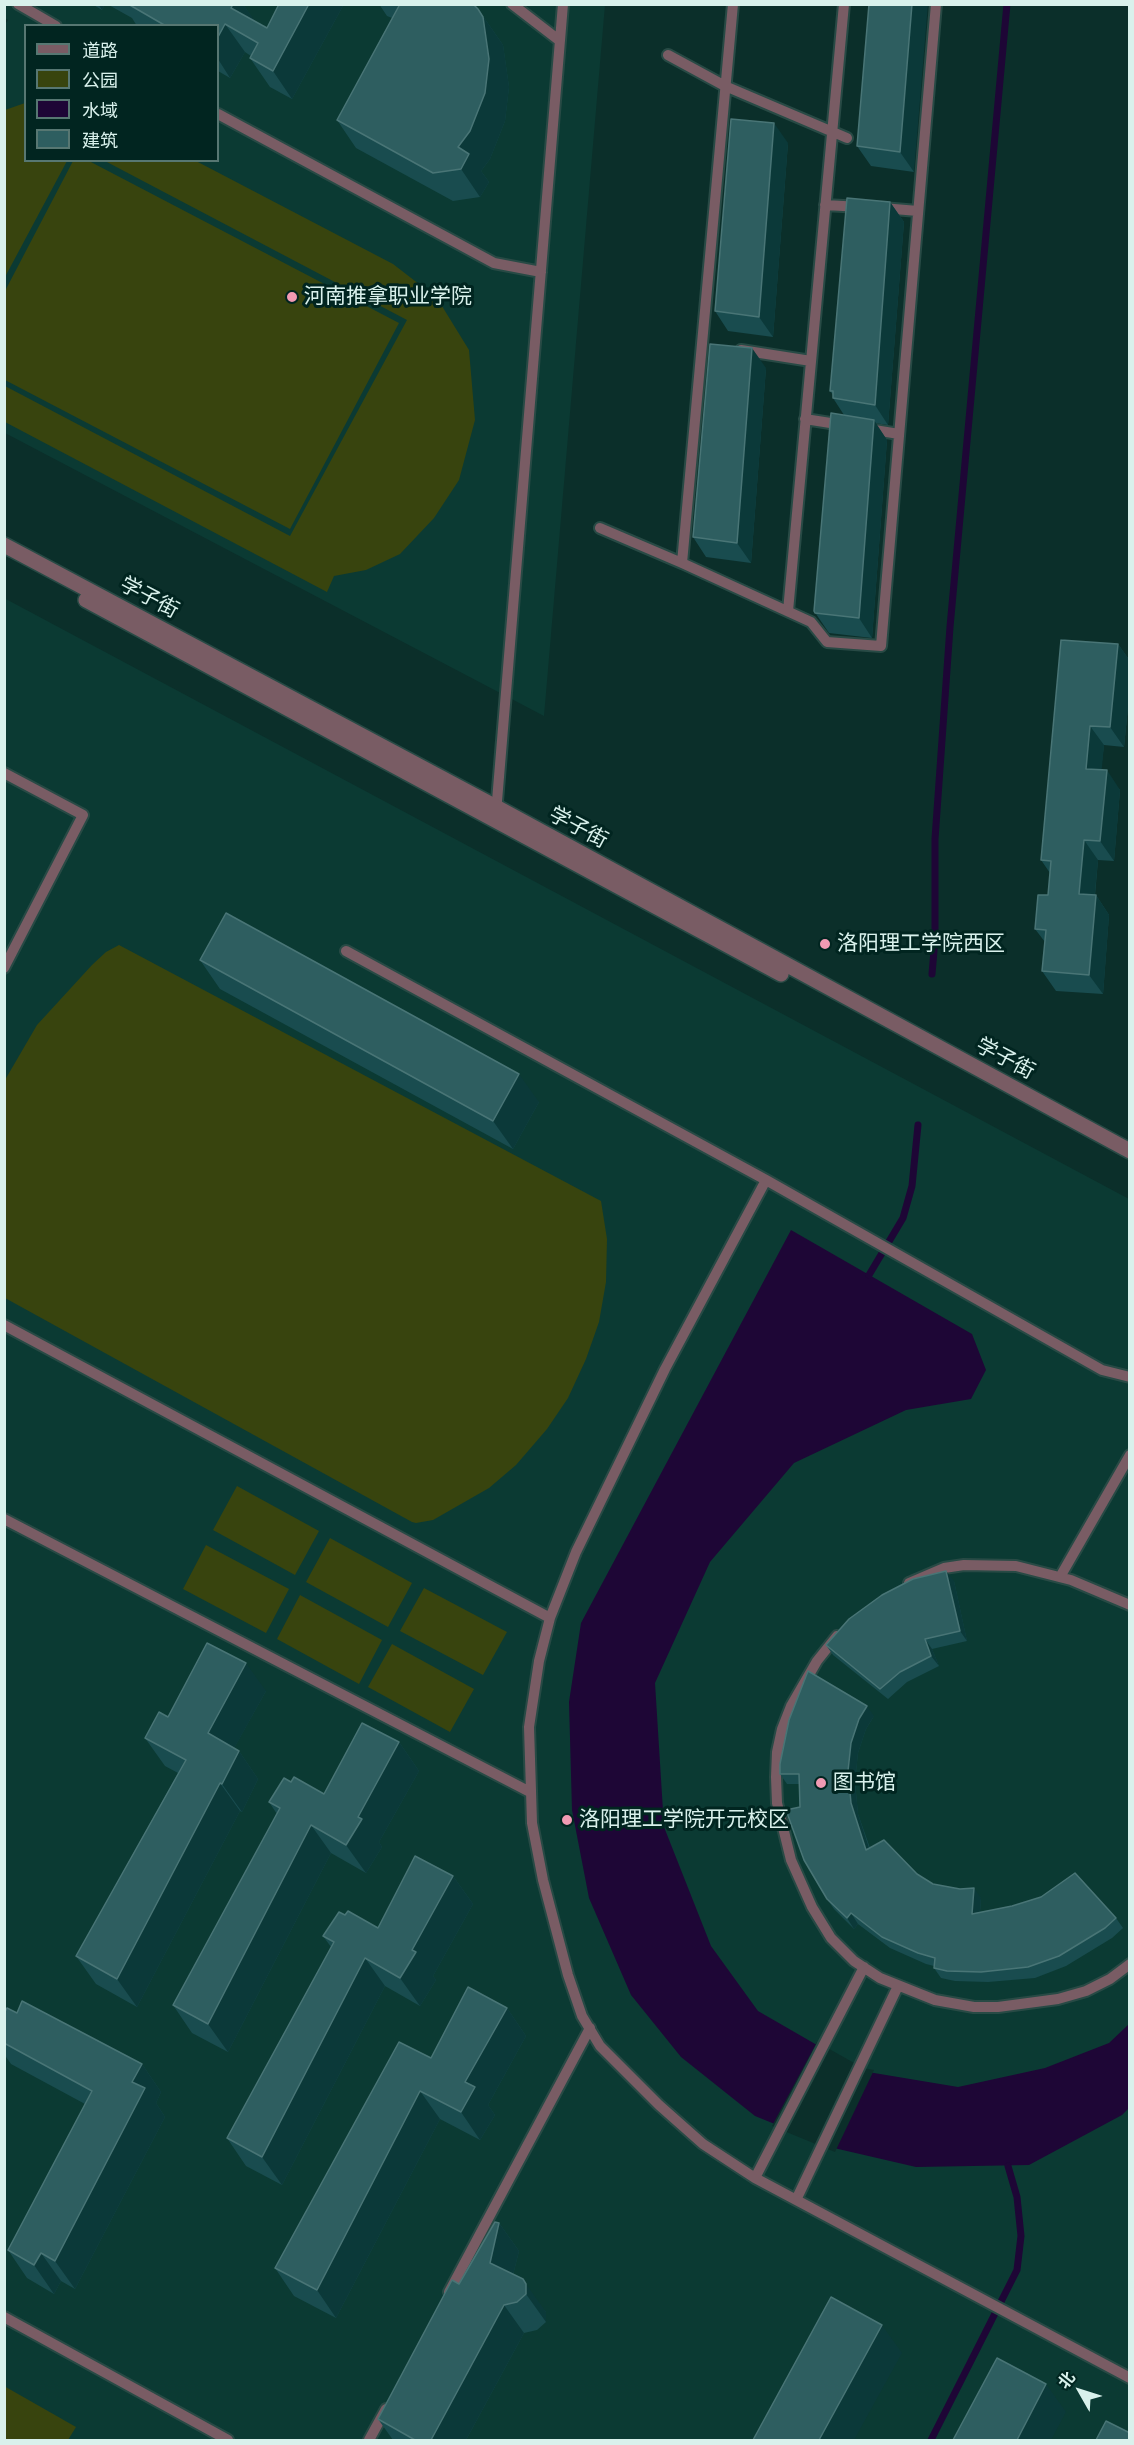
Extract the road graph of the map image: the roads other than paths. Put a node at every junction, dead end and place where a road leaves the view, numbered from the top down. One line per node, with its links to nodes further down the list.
1 (18, 4): 7 (lane)
2 (513, 4): 8 (lane)
3 (563, 4): 8 (lane)
4 (733, 4): 10 (lane)
5 (844, 4): 12 (lane)
6 (936, 4): 15 (lane)
7 (53, 24)
8 (560, 41): 16 (lane)
9 (668, 55): 10 (lane)
10 (726, 86): 12 (lane); 24 (lane)
11 (219, 115): 16 (lane)
12 (832, 133): 13 (lane); 14 (lane)
13 (847, 138)
14 (825, 205): 15 (lane); 18 (lane)
15 (918, 210): 20 (lane)
16 (541, 272): 27 (lane)
17 (735, 349): 18 (lane)
18 (811, 361): 19 (lane)
19 (805, 419): 20 (lane); 25 (lane)
20 (899, 434): 25 (lane)
21 (600, 528): 24 (lane)
22 (4, 544): 27 (street, 学子街)
23 (4, 556): 27 (street, 学子街)
24 (682, 562): 25 (lane)
25 (788, 611)
26 (4, 773): 29 (lane)
27 (496, 814): 30 (street, 学子街); 31 (street, 学子街)
28 (346, 951): 32 (lane)
29 (4, 968)
30 (1130, 1151)
31 (1130, 1161)
32 (766, 1180): 34 (lane); 40 (lane)
33 (4, 1325): 40 (lane)
34 (1130, 1377)
35 (1130, 1455): 37 (lane)
36 (4, 1519): 42 (lane)
37 (1060, 1577): 38 (lane); 39 (lane)
38 (897, 1588)
39 (1128, 1601)
40 (550, 1618): 42 (lane)
41 (844, 1628): 44 (lane)
42 (530, 1792): 46 (lane)
43 (1130, 1964): 45 (lane)
44 (864, 1967): 45 (lane); 47 (lane)
45 (898, 1986): 48 (lane)
46 (590, 2028): 47 (lane); 49 (lane)
47 (755, 2178): 48 (lane)
48 (796, 2200): 51 (lane)
49 (443, 2303)
50 (4, 2318): 53 (lane)
51 (1130, 2378)
52 (392, 2398): 54 (lane)
53 (228, 2440)
54 (369, 2440)

